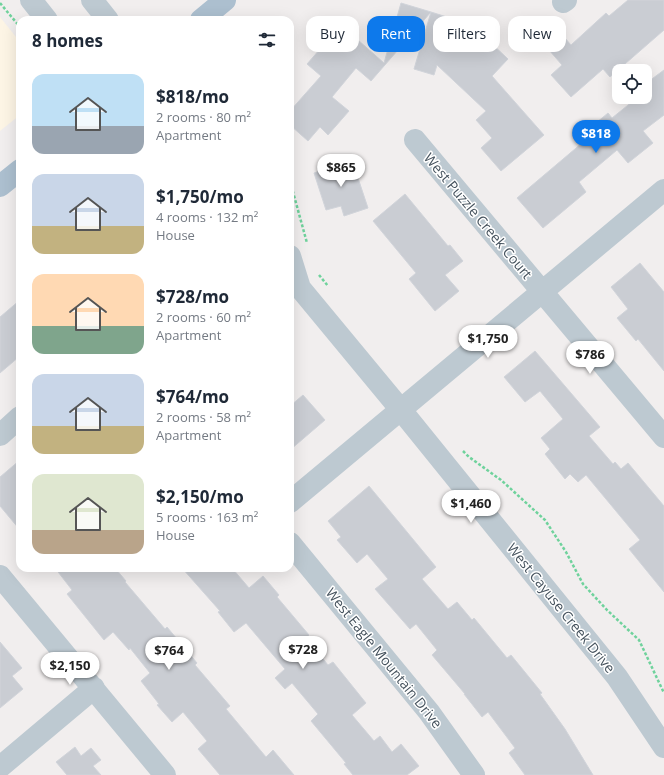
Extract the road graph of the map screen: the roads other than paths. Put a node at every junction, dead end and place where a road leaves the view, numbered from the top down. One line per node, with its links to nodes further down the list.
1 (31, 0): 4 (street)
2 (92, 0): 5 (street)
3 (225, 0): 6 (main road)
4 (45, 16)
5 (105, 16)
6 (206, 16)
7 (415, 140): 13 (street, West Puzzle Creek Court)
8 (16, 173): 9 (main road)
9 (0, 186)
10 (664, 190): 13 (street)
11 (299, 251): 12 (street, West Cayuse Creek Drive)
12 (295, 286): 14 (street, West Cayuse Creek Drive)
13 (542, 292): 14 (street); 17 (street, West Puzzle Creek Court)
14 (401, 410): 18 (street); 22 (street, West Cayuse Creek Drive)
15 (16, 421): 16 (street)
16 (0, 435)
17 (664, 437)
18 (294, 499)
19 (294, 548): 25 (street, West Eagle Mountain Drive)
20 (0, 576): 21 (street)
21 (94, 688): 23 (street); 24 (street)
22 (664, 747)
23 (0, 767)
24 (165, 775)
25 (474, 775)

